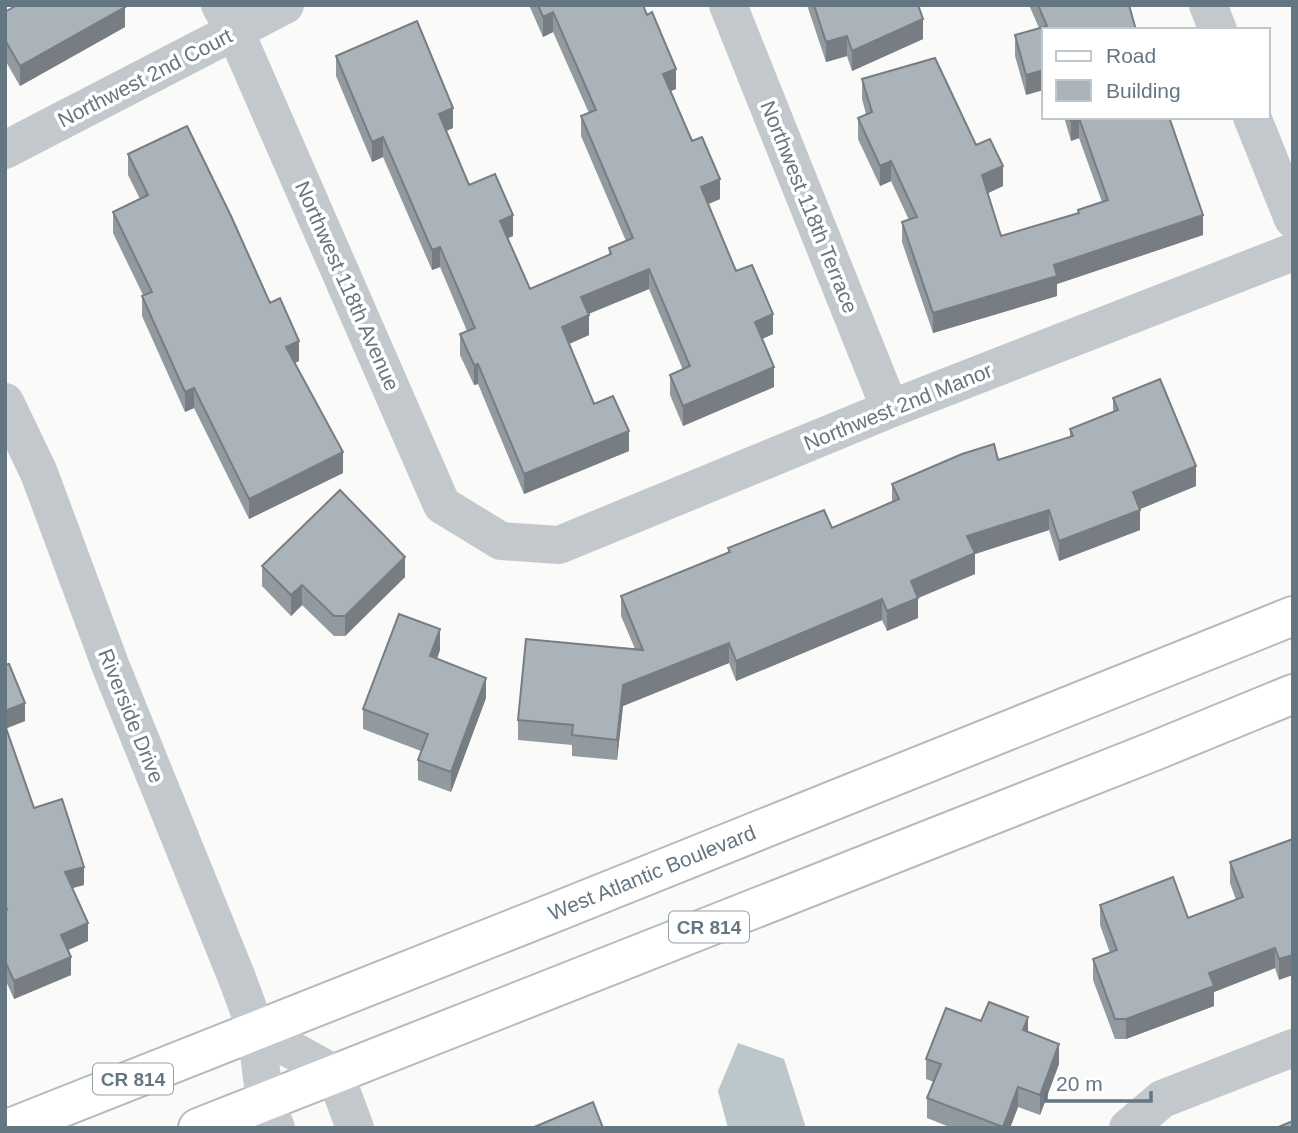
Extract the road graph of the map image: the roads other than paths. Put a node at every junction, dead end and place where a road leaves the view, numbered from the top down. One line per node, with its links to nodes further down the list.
1 (285, 5): 4 (street, Northwest 2nd Court)
2 (728, 5): 11 (street, Northwest 118th Terrace)
3 (1208, 5): 5 (street)
4 (228, 18): 7 (street, Northwest 2nd Court); 12 (street, Northwest 118th Avenue)
5 (1217, 28)
6 (1253, 119): 8 (street)
7 (5, 150)
8 (1293, 219)
9 (1293, 252): 11 (street, Northwest 2nd Manor)
10 (5, 402): 15 (street, Riverside Drive)
11 (890, 409): 12 (street, Northwest 2nd Manor)
12 (501, 541)
13 (1293, 616): 15 (main road, West Atlantic Boulevard / CR 814)
14 (1293, 694): 17 (main road, CR 814)
15 (256, 1030): 17 (street); 18 (street, Riverside Drive); 19 (main road, West Atlantic Boulevard / CR 814)
16 (1293, 1048): 22 (street)
17 (335, 1074): 18 (main road, CR 814); 21 (street)
18 (270, 1115): 20 (main road, CR 814)
19 (10, 1128)
20 (198, 1128)
21 (355, 1128)
22 (1128, 1128)

